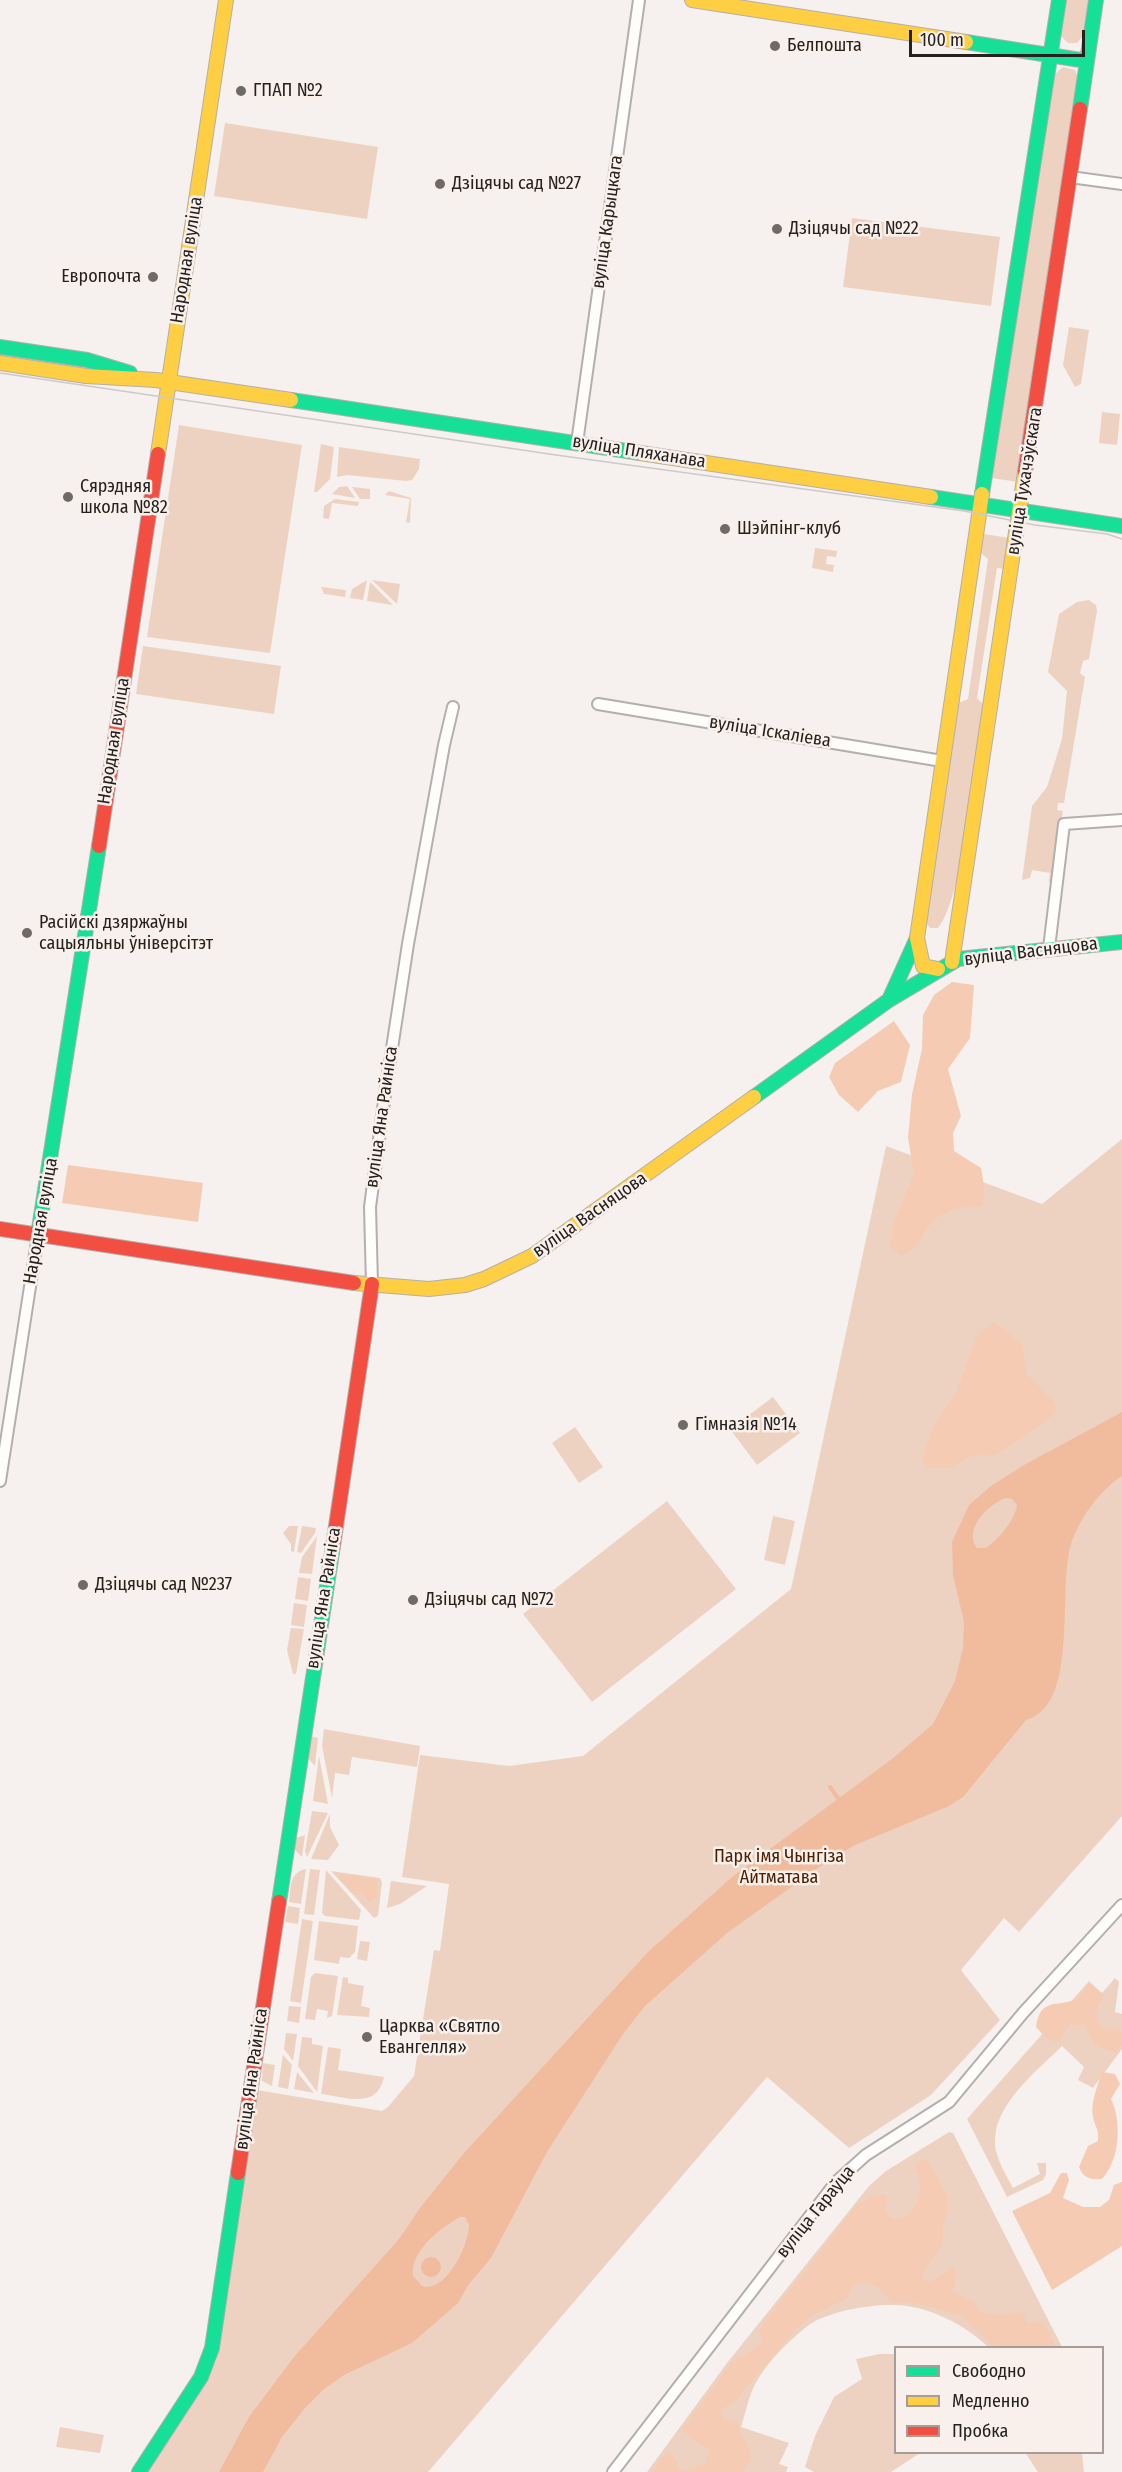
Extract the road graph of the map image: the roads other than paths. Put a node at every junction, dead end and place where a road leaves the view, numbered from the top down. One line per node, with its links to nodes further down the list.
1 (226, 0): 12 (street, Народная вуліца)
2 (639, 0): 13 (street, вуліца Карыцкага)
3 (692, 0): 6 (street)
4 (1059, 0): 6 (street)
5 (1096, 0): 7 (street, вуліца Тухачэўскага)
6 (1050, 55): 7 (street); 14 (street)
7 (1087, 61): 8 (street, вуліца Тухачэўскага)
8 (1070, 177): 9 (street); 15 (street, вуліца Тухачэўскага)
9 (1122, 184)
10 (0, 347): 12 (street, вуліца Пляханава)
11 (0, 363): 12 (street, вуліца Пляханава)
12 (162, 381): 13 (street, вуліца Пляханава); 28 (street, Народная вуліца)
13 (577, 443): 14 (street, вуліца Пляханава)
14 (980, 503): 15 (street, вуліца Пляханава); 19 (street)
15 (1021, 509): 16 (street, вуліца Пляханава); 24 (street, вуліца Тухачэўскага)
16 (1122, 526)
17 (598, 704): 19 (street, вуліца Іскаліева)
18 (453, 707): 29 (street, вуліца Яна Райніса)
19 (942, 761): 21 (street)
20 (1122, 820): 23 (street)
21 (917, 938): 25 (street); 26 (street)
22 (1122, 942): 23 (street, вуліца Васняцова)
23 (1049, 948): 24 (street, вуліца Васняцова)
24 (952, 962): 25 (street, вуліца Васняцова)
25 (938, 969): 26 (street, вуліца Васняцова)
26 (889, 1000): 29 (street, вуліца Васняцова)
27 (0, 1229): 28 (street, вуліца Васняцова)
28 (38, 1234): 29 (street, вуліца Васняцова); 30 (street, Народная вуліца)
29 (372, 1284): 32 (street, вуліца Яна Райніса)
30 (0, 1481)
31 (1122, 1905): 33 (street, вуліца Гараўца)
32 (139, 2472)
33 (614, 2472)

